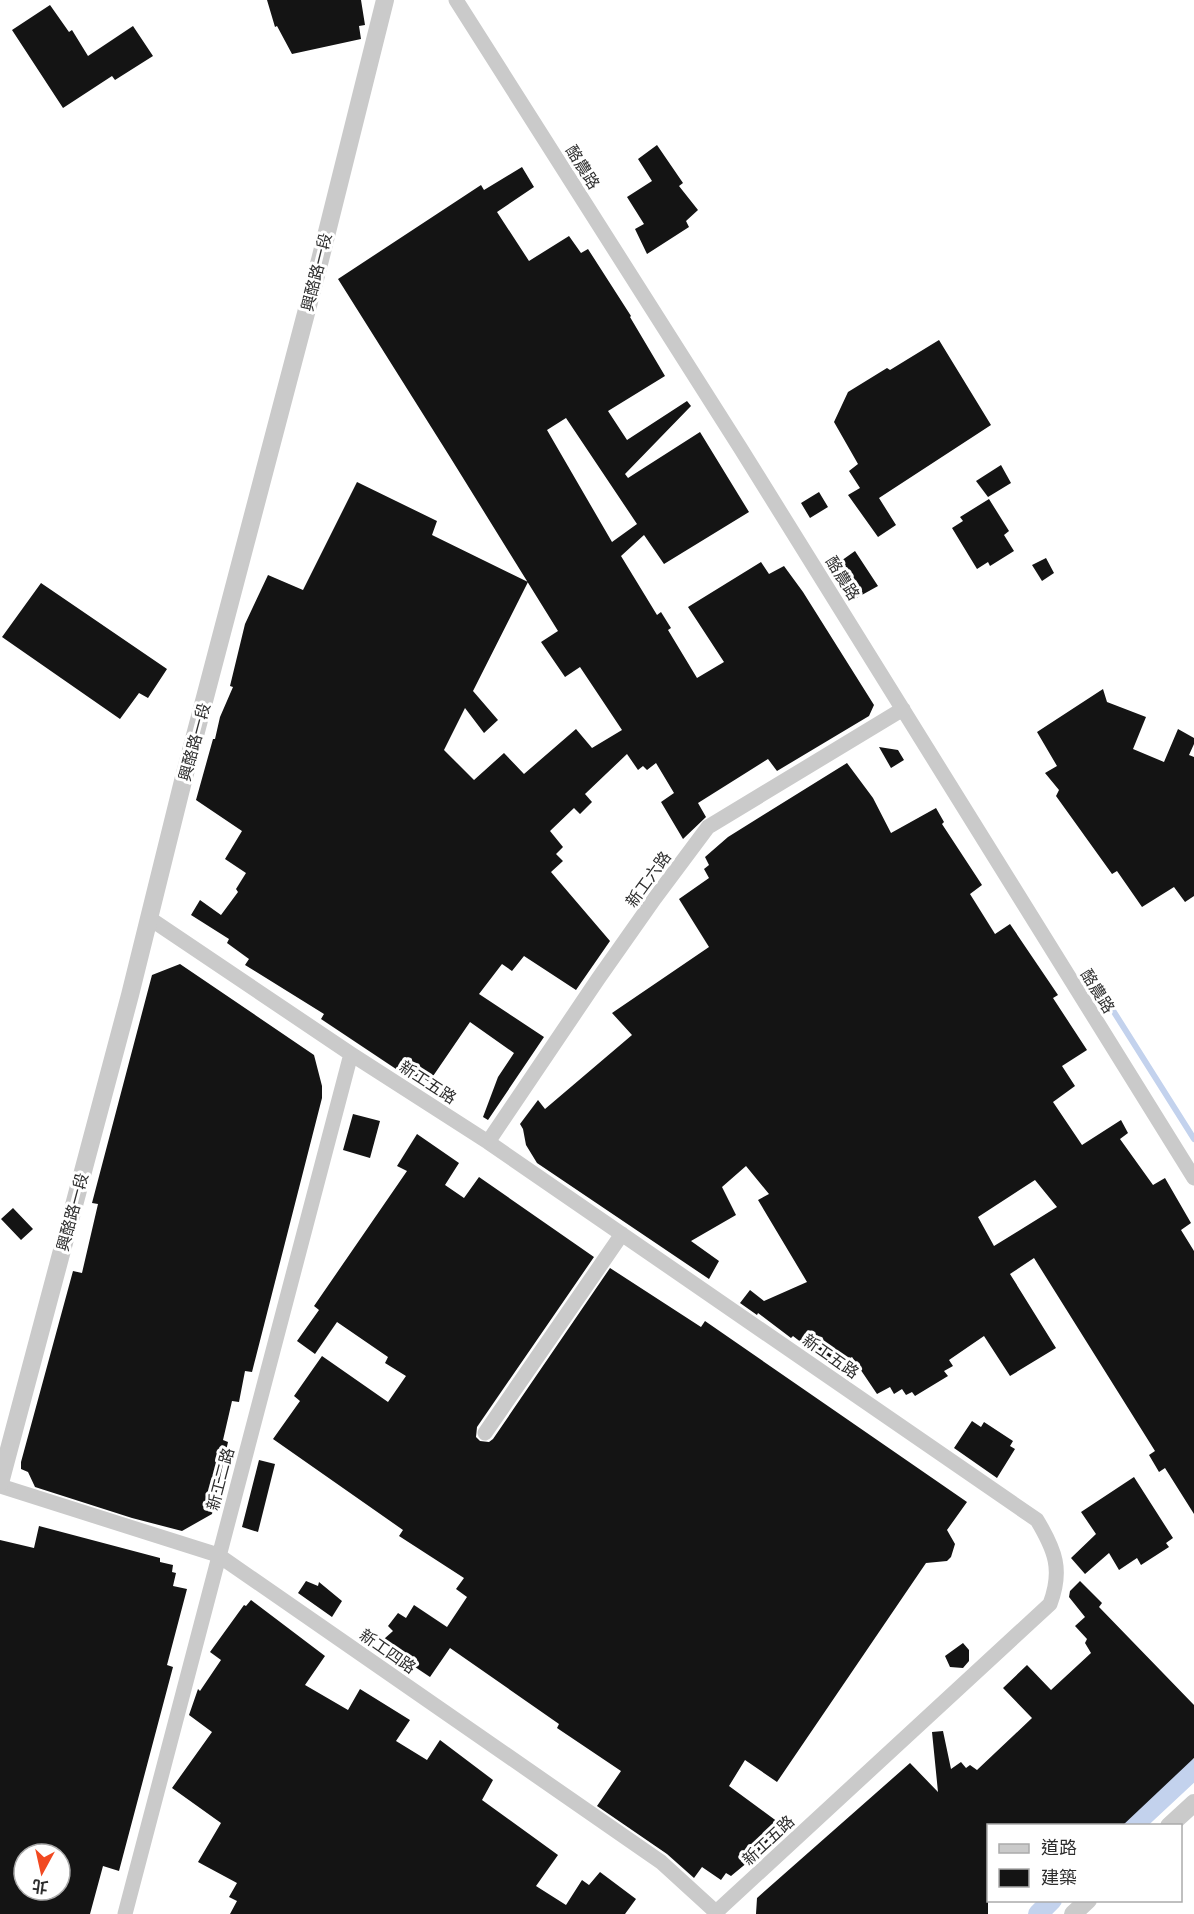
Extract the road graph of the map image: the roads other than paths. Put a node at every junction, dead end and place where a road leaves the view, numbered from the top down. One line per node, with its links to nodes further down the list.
1 (385, 0): 4 (street, 興酪路一段)
2 (456, 0): 3 (street, 酪農路)
3 (903, 709): 6 (street, 新工六路); 7 (street, 酪農路)
4 (149, 918): 5 (street, 新工五路); 10 (street, 興酪路一段)
5 (351, 1054): 6 (street, 新工五路); 11 (street, 新工二路)
6 (488, 1142): 8 (street, 新工五路)
7 (1194, 1178)
8 (622, 1234): 9 (street); 15 (street, 新工五路)
9 (485, 1433)
10 (0, 1485): 11 (street, 新工四路)
11 (218, 1555): 15 (street, 新工四路); 16 (street, 新工二路)
12 (1194, 1803): 13 (street)
13 (1171, 1824)
14 (1086, 1902): 17 (street)
15 (716, 1913)
16 (125, 1914)
17 (1073, 1914)

